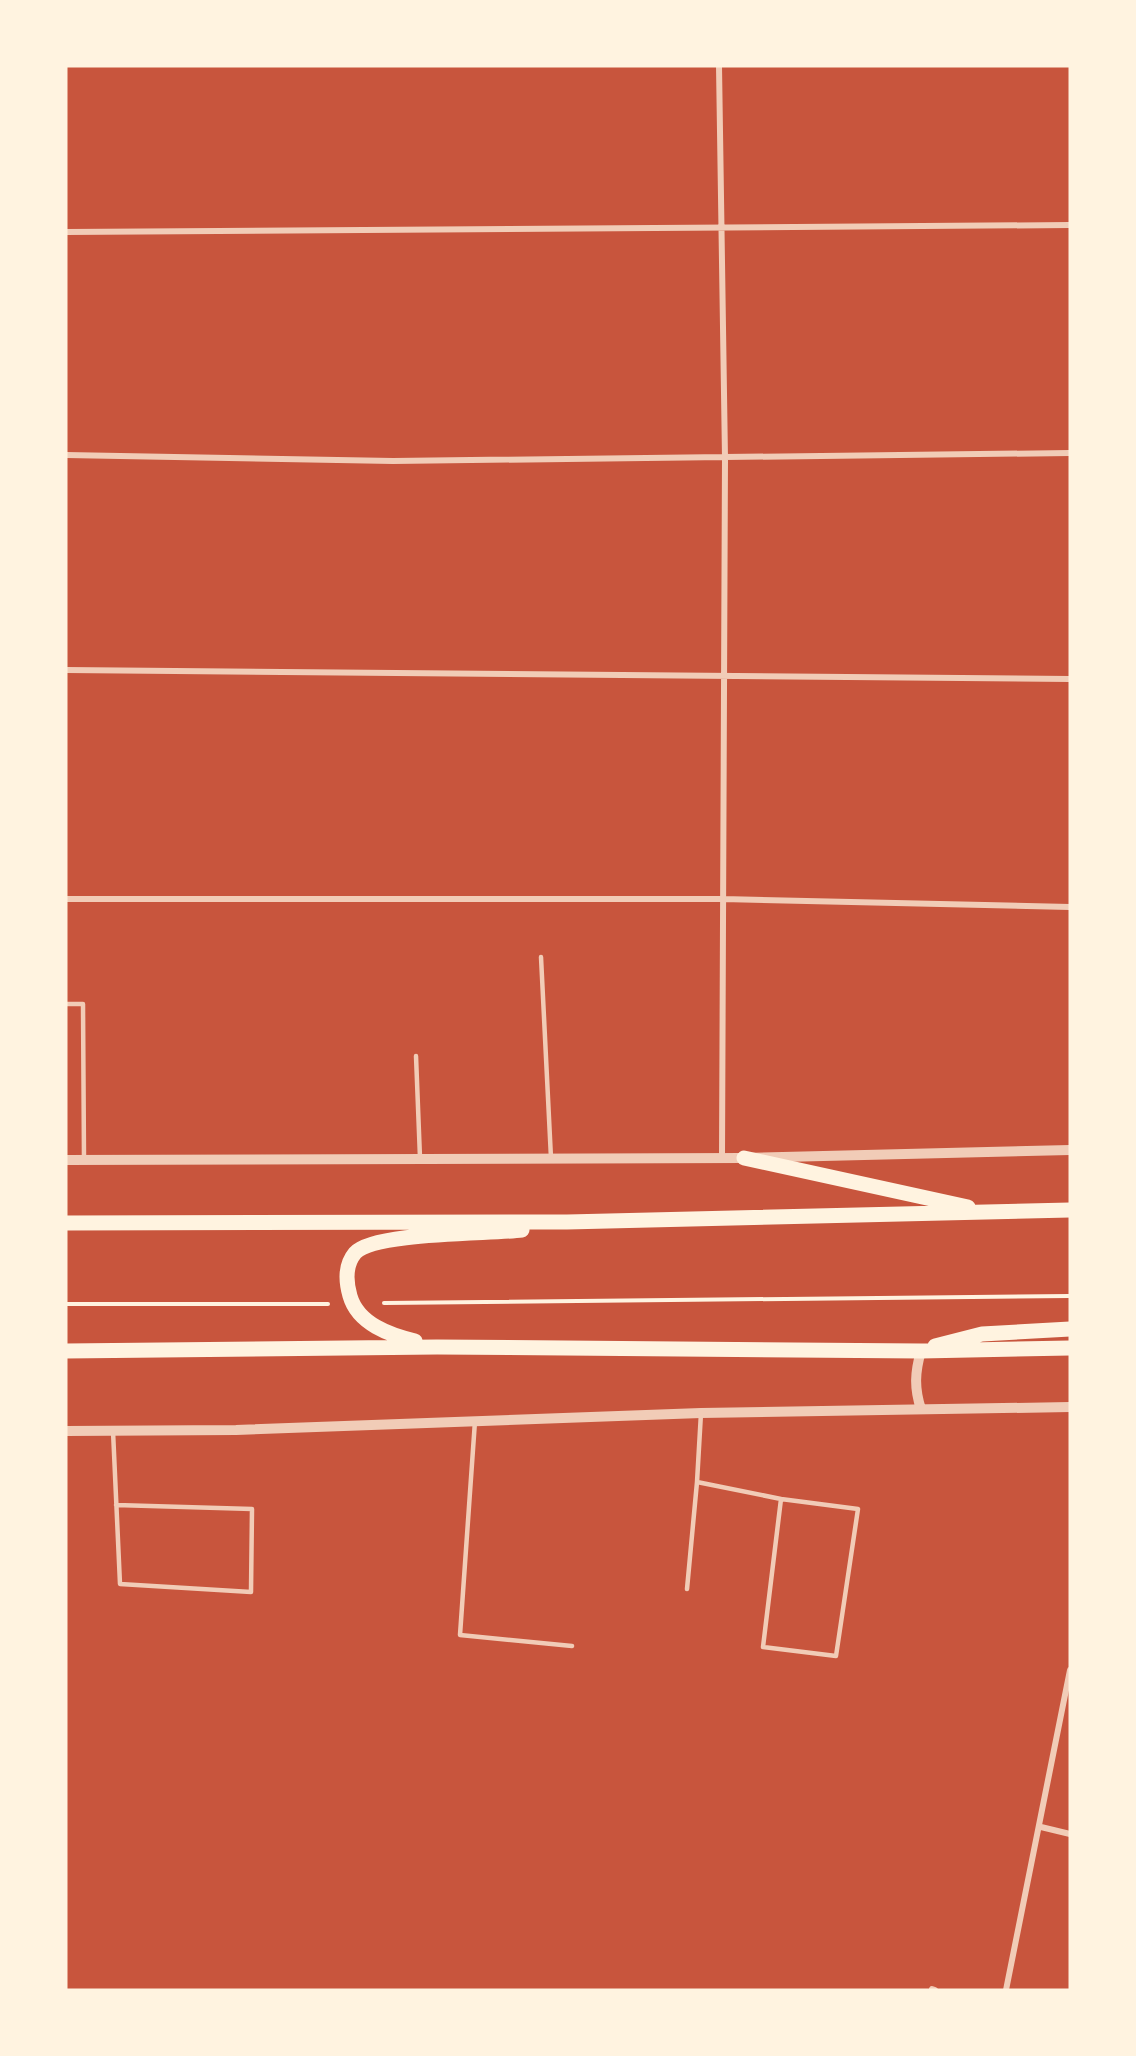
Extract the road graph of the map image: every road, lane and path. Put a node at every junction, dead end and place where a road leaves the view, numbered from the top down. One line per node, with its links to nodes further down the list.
1 (719, 66): 3 (street)
2 (1070, 225): 3 (street)
3 (721, 228): 4 (street); 7 (street)
4 (66, 232)
5 (1070, 453): 7 (street)
6 (66, 455): 7 (street)
7 (725, 458): 9 (street)
8 (66, 670): 9 (street)
9 (725, 676): 10 (street); 12 (street)
10 (1070, 679)
11 (66, 899): 12 (street)
12 (723, 899): 13 (street); 18 (street)
13 (1070, 907)
14 (541, 957): 19 (lane)
15 (66, 1004): 23 (lane)
16 (416, 1056): 21 (lane)
17 (1070, 1150): 20 (street)
18 (722, 1157): 19 (street); 20 (street)
19 (551, 1158): 21 (street)
20 (744, 1158): 25 (main road)
21 (420, 1159): 23 (street)
22 (66, 1160): 23 (street)
23 (84, 1161)
24 (1070, 1210): 25 (main road)
25 (994, 1213): 26 (main road)
26 (567, 1222): 27 (main road); 30 (main road)
27 (66, 1223)
28 (1070, 1296): 30 (path)
29 (66, 1304): 30 (path)
30 (352, 1304): 32 (main road)
31 (1070, 1329): 35 (main road)
32 (437, 1347): 34 (main road); 35 (main road)
33 (1070, 1348): 35 (main road)
34 (66, 1351)
35 (921, 1351): 37 (street)
36 (1070, 1407): 37 (street)
37 (921, 1409): 38 (street)
38 (701, 1413): 39 (street); 42 (lane)
39 (475, 1421): 41 (street); 46 (lane)
40 (66, 1431): 41 (street)
41 (113, 1431): 44 (lane)
42 (697, 1482): 43 (lane); 45 (lane)
43 (781, 1499): 43 (lane)
44 (117, 1505): 44 (lane)
45 (687, 1589)
46 (572, 1646)
47 (1070, 1670): 48 (street)
48 (1041, 1827): 49 (street); 50 (street)
49 (1070, 1834)
50 (1006, 1990)

